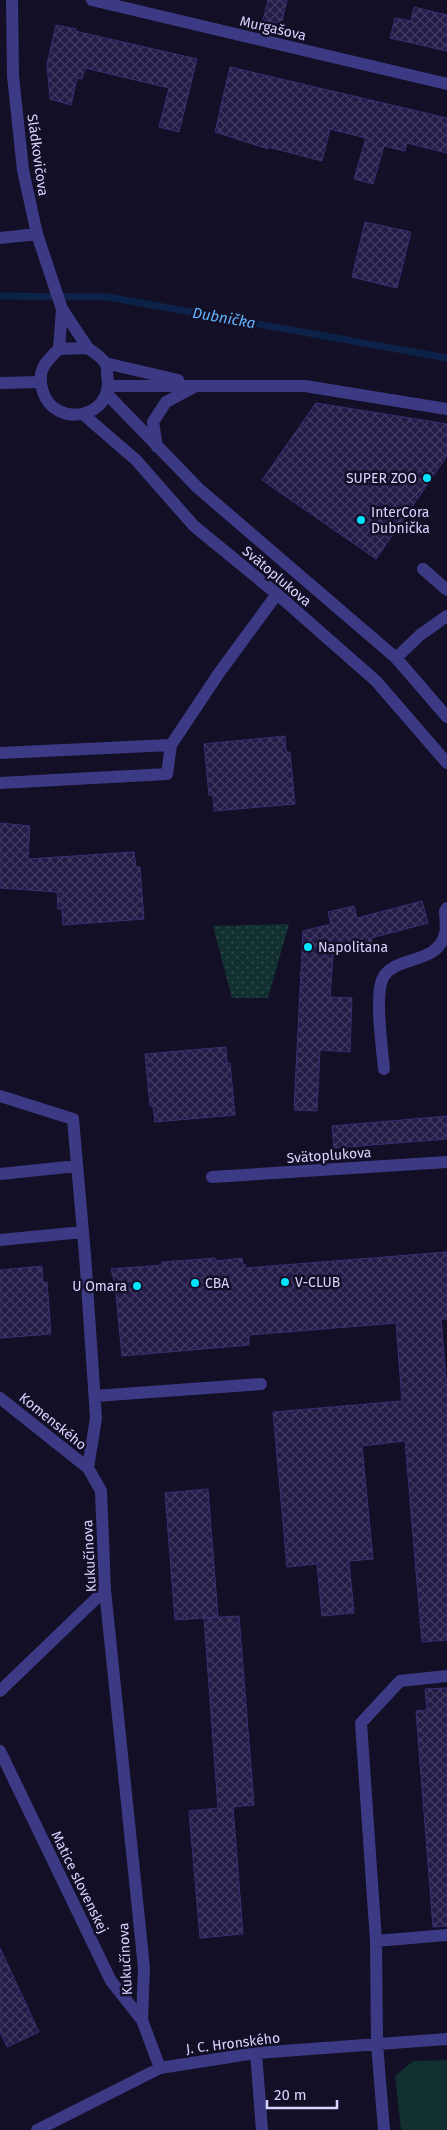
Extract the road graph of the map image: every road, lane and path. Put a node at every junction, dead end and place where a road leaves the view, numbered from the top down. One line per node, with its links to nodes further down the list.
1 (12, 0): 4 (street, Sládkovičova)
2 (92, 0): 3 (street, Murgašova)
3 (447, 84)
4 (37, 234): 5 (street); 6 (street, Sládkovičova)
5 (0, 238)
6 (62, 309): 7 (street, Sládkovičova); 8 (street, Sládkovičova)
7 (88, 348): 8 (street); 9 (street)
8 (59, 349): 10 (street)
9 (105, 363): 12 (street); 13 (street)
10 (40, 382): 11 (street); 15 (street)
11 (0, 383)
12 (198, 385): 13 (street); 14 (street); 16 (street)
13 (108, 390): 15 (street); 16 (street, Svätoplukova)
14 (447, 409)
15 (84, 415): 19 (street, Svätoplukova)
16 (157, 447): 21 (street, Svätoplukova)
17 (423, 569): 18 (street)
18 (447, 590)
19 (277, 594): 23 (street); 25 (street, Svätoplukova)
20 (447, 616): 21 (street)
21 (396, 658): 22 (street, Svätoplukova)
22 (447, 717)
23 (171, 744): 24 (street); 26 (street)
24 (0, 753)
25 (447, 764)
26 (0, 783)
27 (447, 908): 28 (street)
28 (384, 1069)
29 (0, 1096): 31 (street)
30 (447, 1162): 33 (street, Svätoplukova)
31 (77, 1166): 32 (street); 34 (street)
32 (0, 1174)
33 (212, 1177)
34 (83, 1232): 35 (street); 37 (street)
35 (0, 1240)
36 (261, 1384): 37 (street)
37 (95, 1396): 39 (street)
38 (0, 1398): 39 (street, Komenského)
39 (88, 1468): 40 (street, Kukučínova)
40 (105, 1590): 42 (street); 46 (street, Kukučínova)
41 (447, 1676): 45 (street)
42 (0, 1691)
43 (0, 1751): 46 (street, Matice slovenskej)
44 (447, 1935): 45 (street)
45 (376, 1941): 48 (street)
46 (142, 2020): 50 (street, Kukučínova)
47 (447, 2039): 48 (street, J. C. Hronského)
48 (377, 2044): 49 (street, J. C. Hronského); 53 (street)
49 (256, 2053): 50 (street, J. C. Hronského); 52 (street)
50 (160, 2068): 51 (street, J. C. Hronského)
51 (37, 2130)
52 (262, 2130)
53 (384, 2130)

